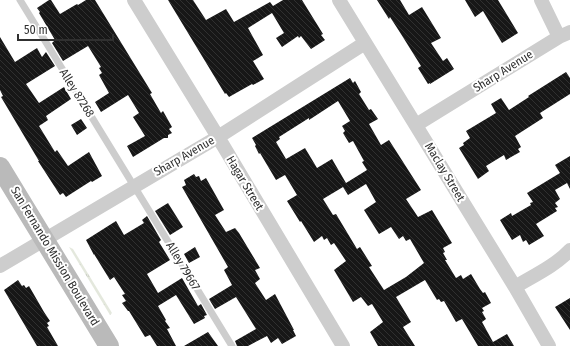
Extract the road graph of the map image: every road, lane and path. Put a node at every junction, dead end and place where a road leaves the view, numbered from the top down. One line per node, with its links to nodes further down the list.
1 (20, 0): 10 (lane, Alley 87268)
2 (134, 0): 8 (street, Hagar Street)
3 (339, 0): 6 (street, Maclay Street)
4 (541, 0): 5 (street)
5 (565, 34): 7 (street, Sharp Avenue)
6 (365, 43): 7 (street, Maclay Street); 8 (street, Sharp Avenue)
7 (416, 125): 14 (street, Maclay Street)
8 (218, 137): 10 (street, Sharp Avenue); 17 (street, Hagar Street)
9 (0, 167): 11 (main road, San Fernando Mission Boulevard)
10 (134, 185): 11 (street, Sharp Avenue); 16 (lane, Alley 79667)
11 (44, 240): 13 (street, Sharp Avenue); 15 (main road, San Fernando Mission Boulevard)
12 (570, 250): 14 (street)
13 (0, 266)
14 (515, 287): 18 (street, Maclay Street)
15 (109, 346)
16 (232, 346)
17 (343, 346)
18 (549, 346)

